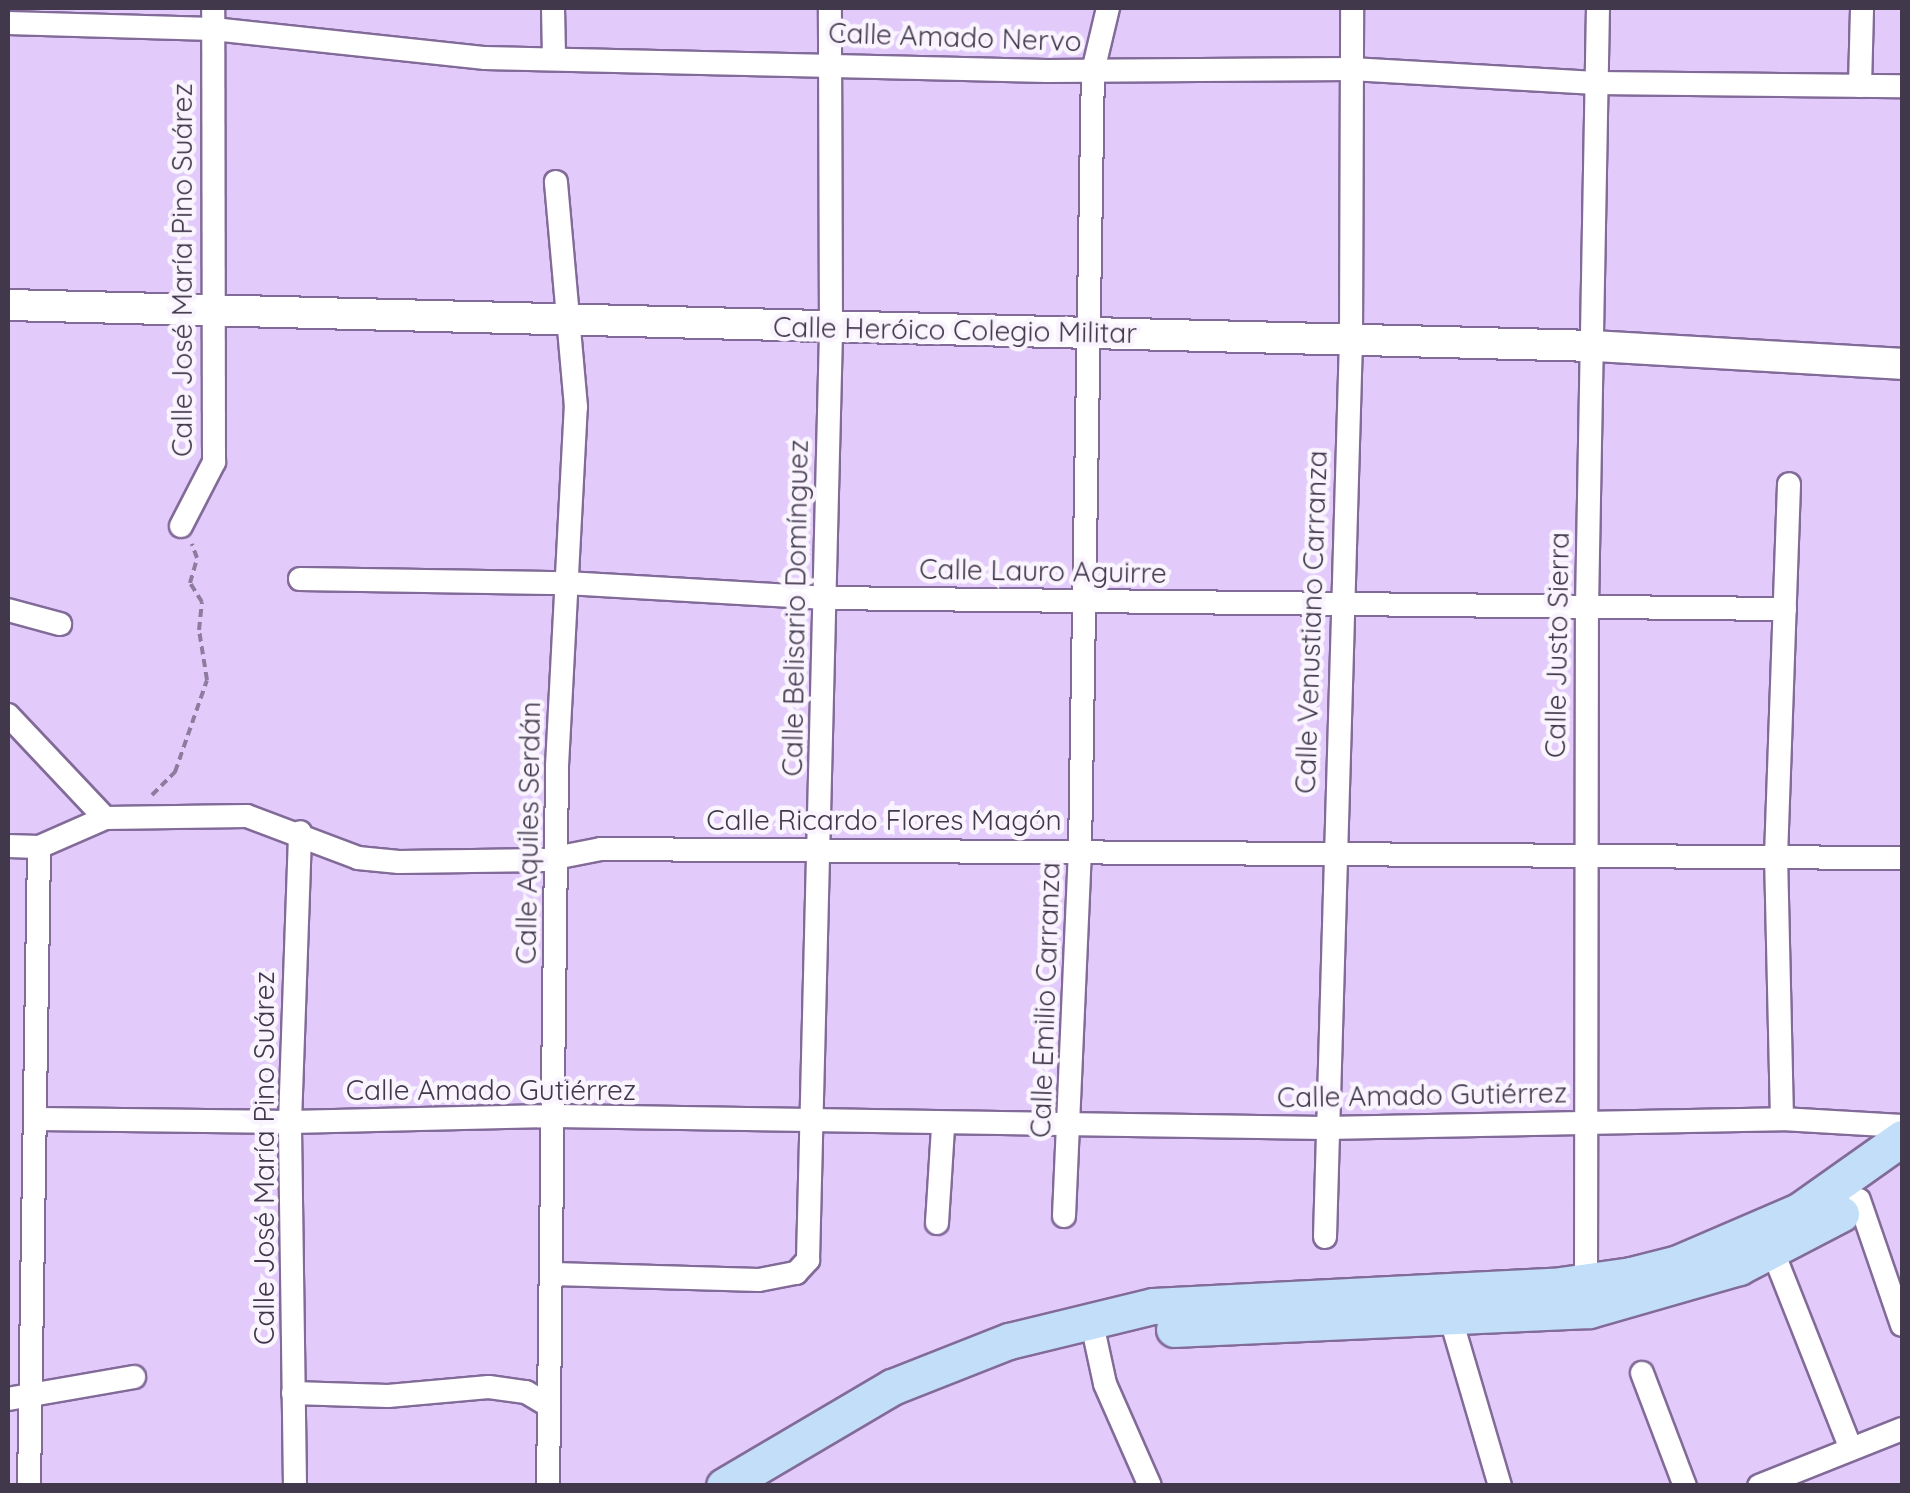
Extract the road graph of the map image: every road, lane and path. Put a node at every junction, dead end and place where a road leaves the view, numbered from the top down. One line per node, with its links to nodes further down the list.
1 (552, 8): 9 (street)
2 (830, 8): 10 (street, Calle Belisario Domínguez)
3 (1108, 8): 12 (street, Calle Emilio Carranza)
4 (1352, 8): 11 (street, Calle Venustiano Carranza)
5 (1598, 8): 13 (street, Calle Justo Sierra)
6 (1862, 8): 14 (street)
7 (213, 18): 8 (street, Calle Amado Nervo); 9 (street, Calle Amado Nervo); 18 (street, Calle José María Pino Suárez)
8 (8, 23)
9 (554, 56): 10 (street, Calle Amado Nervo)
10 (833, 64): 12 (street, Calle Amado Nervo); 20 (street, Calle Belisario Domínguez)
11 (1352, 70): 12 (street, Calle Amado Nervo); 13 (street, Calle Amado Nervo); 22 (street, Calle Venustiano Carranza)
12 (1093, 71): 21 (street, Calle Emilio Carranza)
13 (1596, 83): 14 (street, Calle Amado Nervo); 23 (street, Calle Justo Sierra)
14 (1860, 86): 15 (street, Calle Amado Nervo)
15 (1902, 86)
16 (556, 182): 19 (street, Calle Aquiles Serdán)
17 (8, 305): 18 (main road, Calle Heróico Colegio Militar)
18 (214, 314): 19 (main road, Calle Heróico Colegio Militar); 26 (street, Calle José María Pino Suárez)
19 (570, 316): 20 (main road, Calle Heróico Colegio Militar); 28 (street, Calle Aquiles Serdán)
20 (831, 330): 21 (main road, Calle Heróico Colegio Militar); 29 (street, Calle Belisario Domínguez)
21 (1088, 334): 22 (main road, Calle Heróico Colegio Militar); 30 (street, Calle Emilio Carranza)
22 (1350, 338): 23 (main road, Calle Heróico Colegio Militar); 31 (street, Calle Venustiano Carranza)
23 (1594, 346): 24 (main road, Calle Heróico Colegio Militar); 32 (street, Calle Justo Sierra)
24 (1902, 364)
25 (1789, 484): 33 (street)
26 (181, 526): 37 (path)
27 (300, 579): 28 (street, Calle Lauro Aguirre)
28 (566, 583): 29 (street, Calle Lauro Aguirre); 46 (street, Calle Aquiles Serdán)
29 (824, 598): 30 (street, Calle Lauro Aguirre); 42 (street, Calle Belisario Domínguez)
30 (1086, 601): 31 (street, Calle Lauro Aguirre); 43 (street, Calle Emilio Carranza)
31 (1340, 604): 32 (street, Calle Lauro Aguirre); 44 (street, Calle Venustiano Carranza)
32 (1587, 607): 33 (street, Calle Lauro Aguirre); 45 (street, Calle Justo Sierra)
33 (1785, 609): 47 (street)
34 (8, 610): 35 (street)
35 (60, 624)
36 (8, 715): 38 (street)
37 (130, 816): 38 (street, Calle Ricardo Flores Magón); 39 (street, Calle Ricardo Flores Magón)
38 (106, 818): 41 (street, Calle Ricardo Flores Magón)
39 (300, 832): 46 (street, Calle Ricardo Flores Magón); 52 (street, Calle José María Pino Suárez)
40 (8, 846): 41 (street, Calle Ricardo Flores Magón)
41 (39, 847): 50 (street)
42 (820, 848): 43 (street, Calle Ricardo Flores Magón); 46 (street, Calle Ricardo Flores Magón); 54 (street, Calle Belisario Domínguez)
43 (1080, 851): 44 (street, Calle Ricardo Flores Magón); 57 (street, Calle Emilio Carranza)
44 (1335, 852): 45 (street, Calle Ricardo Flores Magón); 58 (street, Calle Venustiano Carranza)
45 (1585, 854): 47 (street, Calle Ricardo Flores Magón); 53 (street, Calle Justo Sierra)
46 (556, 857): 49 (street, Calle Aquiles Serdán)
47 (1776, 857): 48 (street, Calle Ricardo Flores Magón); 51 (street)
48 (1902, 858)
49 (555, 1116): 52 (street, Calle Amado Gutiérrez); 54 (street, Calle Amado Gutiérrez); 66 (street, Calle Aquiles Serdán)
50 (38, 1118): 52 (street, Calle Amado Gutiérrez); 74 (street)
51 (1782, 1119): 53 (street, Calle Amado Gutiérrez); 55 (street, Calle Amado Gutiérrez)
52 (290, 1122): 73 (street, Calle José María Pino Suárez)
53 (1584, 1122): 58 (street, Calle Amado Gutiérrez); 67 (street, Calle Justo Sierra)
54 (813, 1123): 56 (street, Calle Amado Gutiérrez); 66 (street, Calle Belisario Domínguez)
55 (1902, 1126)
56 (943, 1127): 57 (street, Calle Amado Gutiérrez); 63 (street)
57 (1073, 1127): 58 (street, Calle Amado Gutiérrez); 62 (street, Calle Emilio Carranza)
58 (1325, 1128): 64 (street, Calle Venustiano Carranza)
59 (1902, 1138): 67 (main road)
60 (1902, 1169): 61 (main road)
61 (1860, 1200): 65 (main road); 69 (street)
62 (1064, 1216)
63 (937, 1223)
64 (1325, 1238)
65 (1774, 1252): 68 (main road); 78 (street)
66 (554, 1274): 76 (street, Calle Aquiles Serdán)
67 (1586, 1283): 70 (main road)
68 (1450, 1316): 70 (main road); 87 (street)
69 (1902, 1325)
70 (1092, 1330): 84 (main road); 85 (main road); 86 (street)
71 (1642, 1373): 88 (street)
72 (134, 1377): 74 (street)
73 (293, 1394): 76 (street); 82 (street, Calle José María Pino Suárez)
74 (35, 1396): 75 (street); 81 (street)
75 (8, 1399)
76 (549, 1406): 83 (street, Calle Aquiles Serdán)
77 (1902, 1429): 78 (street)
78 (1850, 1449): 79 (street)
79 (1820, 1462): 80 (street); 89 (street)
80 (1766, 1484)
81 (28, 1486)
82 (295, 1486)
83 (548, 1486)
84 (724, 1486)
85 (766, 1486)
86 (1150, 1486)
87 (1500, 1486)
88 (1686, 1486)
89 (1824, 1486)

